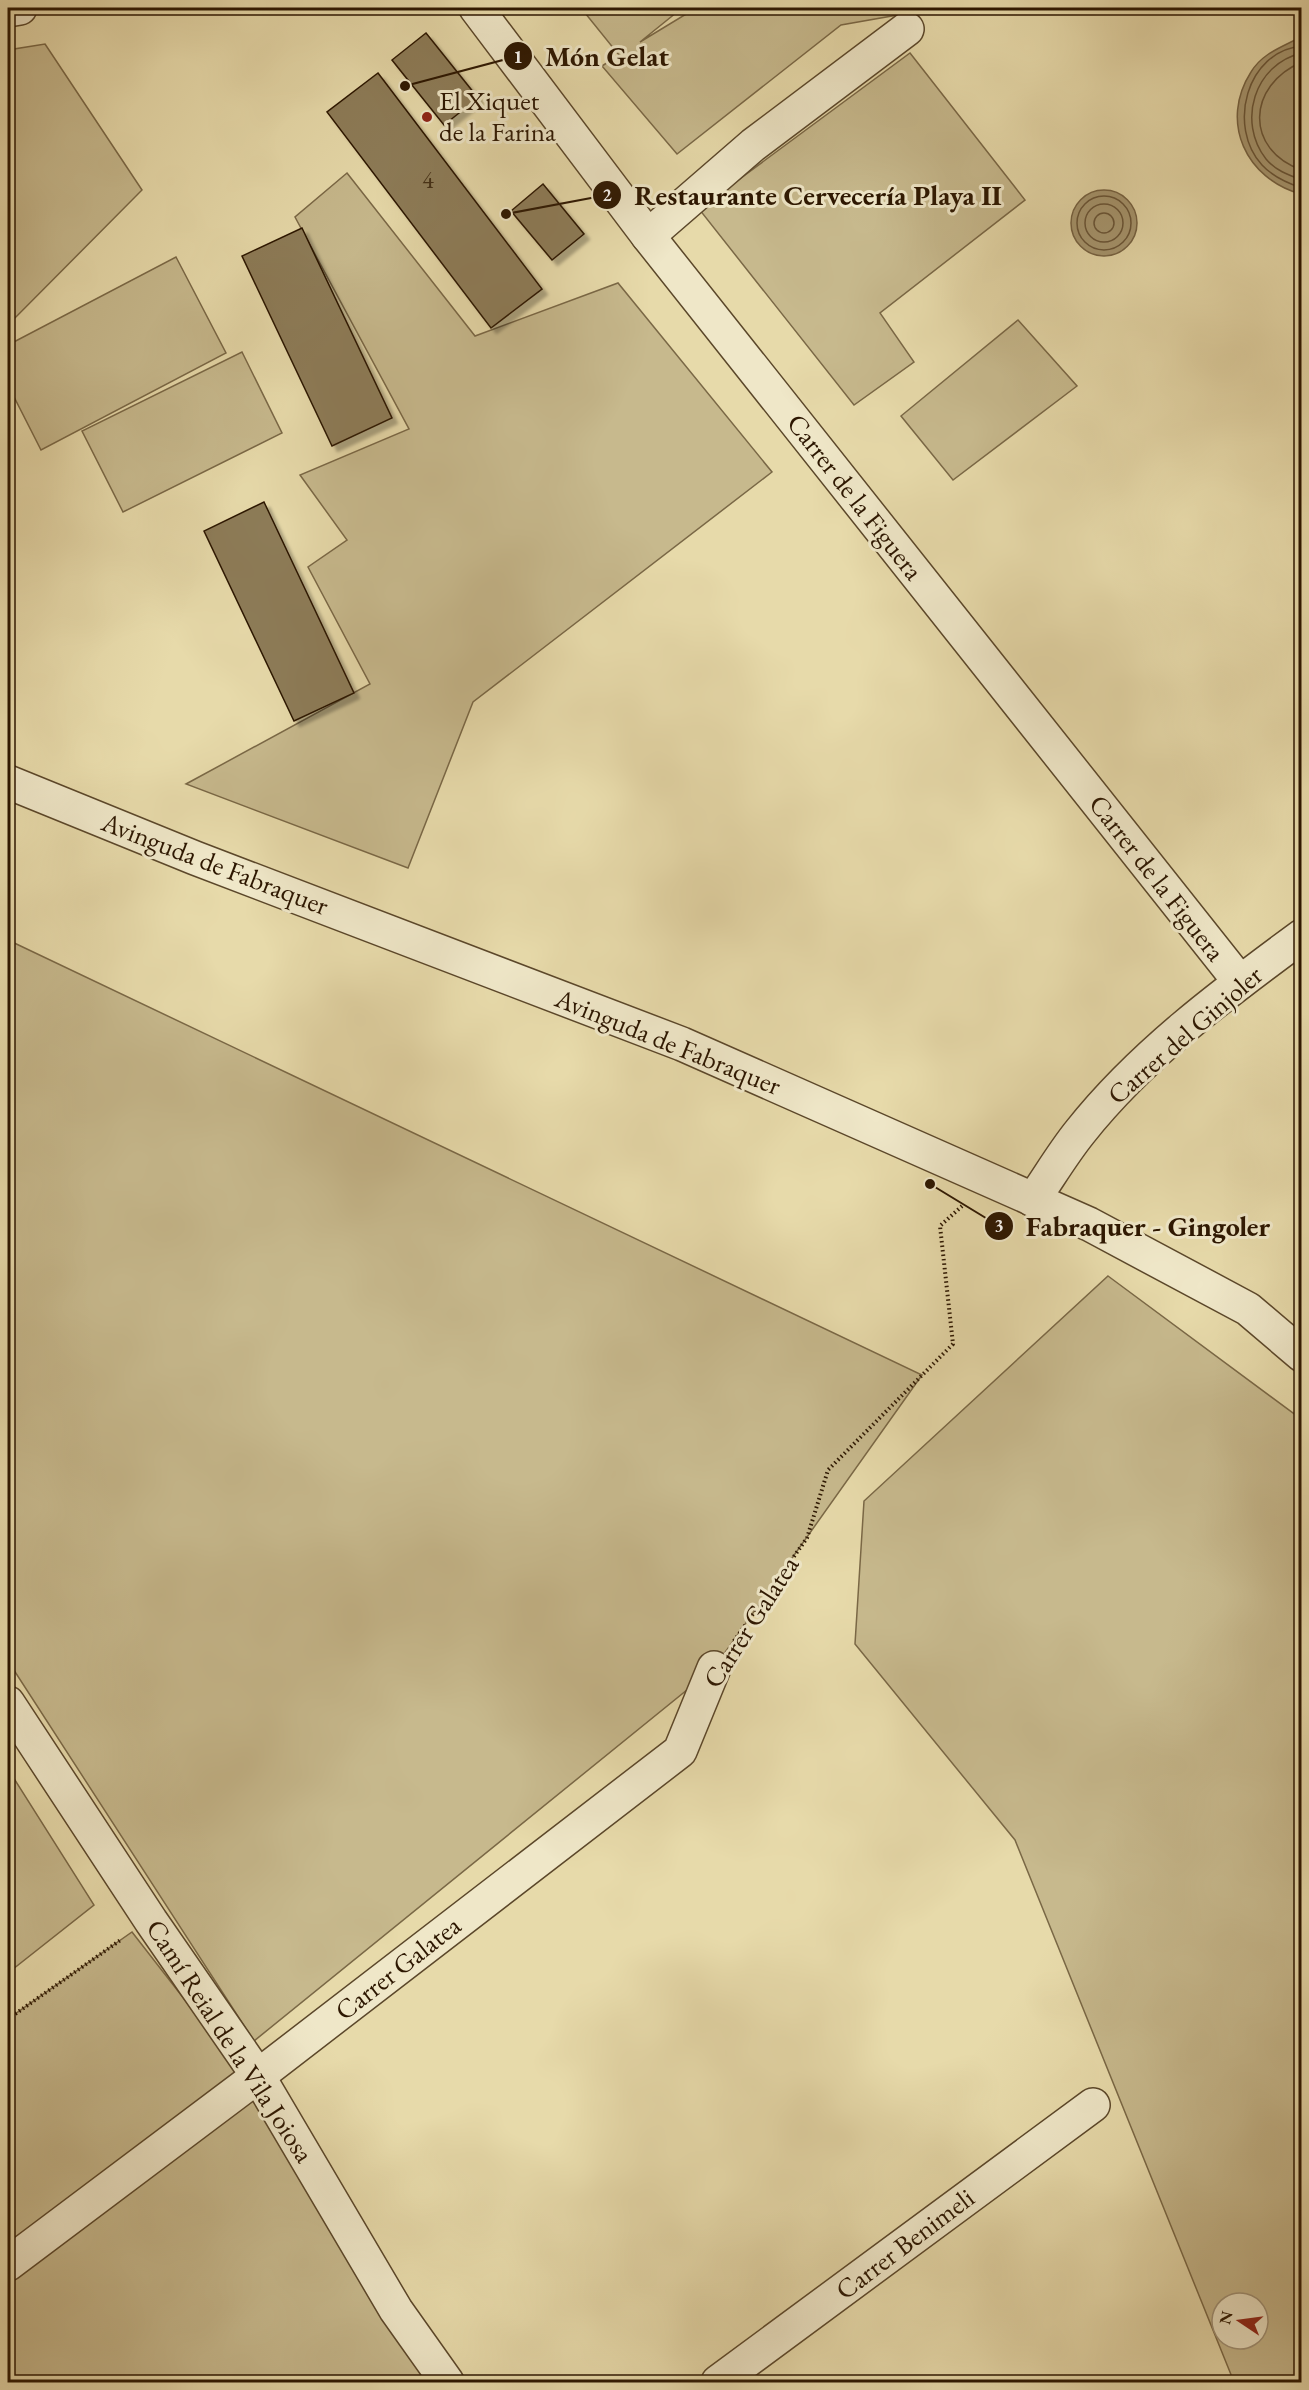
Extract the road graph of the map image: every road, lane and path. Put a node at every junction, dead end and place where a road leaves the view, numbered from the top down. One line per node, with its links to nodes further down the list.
1 (20, 8): 3 (street)
2 (476, 8): 5 (street, Carrer de la Figuera)
3 (8, 10)
4 (908, 29): 5 (street)
5 (648, 236): 8 (street, Carrer de la Figuera)
6 (8, 782): 9 (street, Avinguda de Fabraquer)
7 (1302, 936): 8 (street, Carrer del Ginjoler)
8 (1240, 982): 10 (street, Carrer del Ginjoler)
9 (989, 1180): 10 (street, Avinguda de Fabraquer); 12 (path, Carrer Galatea)
10 (1033, 1200): 11 (street, Avinguda de Fabraquer)
11 (1302, 1355)
12 (714, 1668): 16 (street, Carrer Galatea)
13 (8, 1703): 14 (street, Camí Reial de la Vila Joiosa)
14 (151, 1921): 15 (path); 16 (street, Camí Reial de la Vila Joiosa)
15 (8, 2019)
16 (258, 2076): 18 (street, Carrer Galatea); 19 (street, Camí Reial de la Vila Joiosa)
17 (1093, 2105): 20 (street, Carrer Benimeli)
18 (8, 2264)
19 (447, 2382)
20 (718, 2382)

